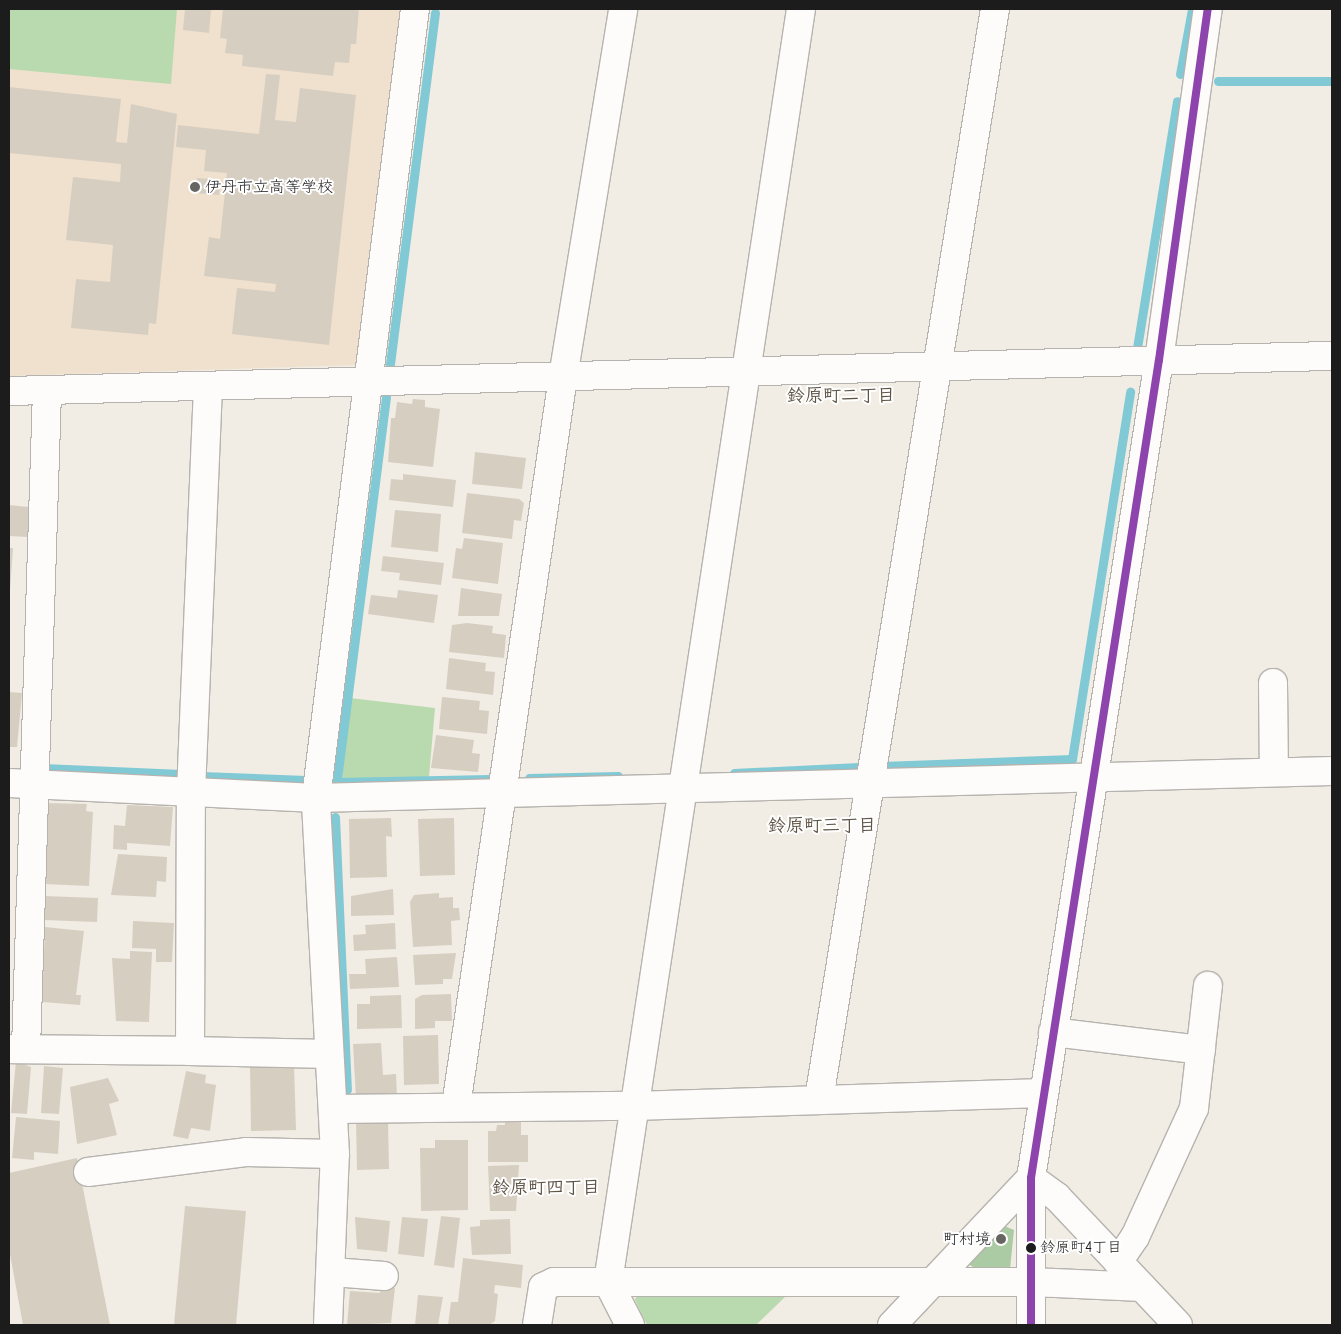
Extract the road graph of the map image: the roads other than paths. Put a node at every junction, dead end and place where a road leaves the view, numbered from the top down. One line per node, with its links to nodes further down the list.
1 (415, 9): 11 (street)
2 (623, 9): 10 (street)
3 (801, 9): 9 (street)
4 (995, 9): 8 (street)
5 (1208, 9): 7 (street)
6 (1332, 356): 7 (street)
7 (1159, 360): 8 (street); 18 (street)
8 (936, 366): 9 (street); 20 (street)
9 (746, 371): 10 (street); 21 (street)
10 (563, 377): 11 (street); 23 (street)
11 (370, 380): 12 (street); 24 (street)
12 (208, 386): 13 (street); 22 (street)
13 (47, 390): 14 (street); 19 (street)
14 (9, 391)
15 (1273, 683): 17 (street)
16 (1332, 770): 17 (street)
17 (1274, 772): 18 (street)
18 (1093, 775): 20 (street); 26 (street)
19 (20, 784): 22 (street); 27 (street)
20 (870, 785): 21 (street); 32 (street)
21 (683, 790): 23 (street); 34 (street)
22 (191, 792): 24 (street); 29 (street)
23 (503, 794): 24 (street); 33 (street)
24 (316, 798): 30 (street)
25 (1208, 986): 28 (street)
26 (1054, 1032): 28 (street); 31 (street)
27 (17, 1049): 29 (street)
28 (1201, 1050): 39 (street)
29 (190, 1051): 30 (street)
30 (330, 1054): 35 (street)
31 (1044, 1093): 32 (street); 38 (street)
32 (819, 1099): 34 (street)
33 (456, 1106): 34 (street); 35 (street)
34 (634, 1106): 42 (street)
35 (334, 1109): 36 (street)
36 (335, 1154): 37 (street); 40 (street)
37 (88, 1172)
38 (1031, 1178): 39 (street); 43 (street); 44 (street)
39 (1118, 1262): 45 (street)
40 (333, 1272): 41 (street); 46 (street)
41 (384, 1276)
42 (608, 1282): 44 (street); 47 (street); 48 (street)
43 (1032, 1282): 44 (street); 45 (street); 50 (street)
44 (929, 1284): 49 (street)
45 (1142, 1288): 51 (street)
46 (328, 1325)
47 (537, 1325)
48 (630, 1325)
49 (892, 1325)
50 (1031, 1325)
51 (1178, 1325)

